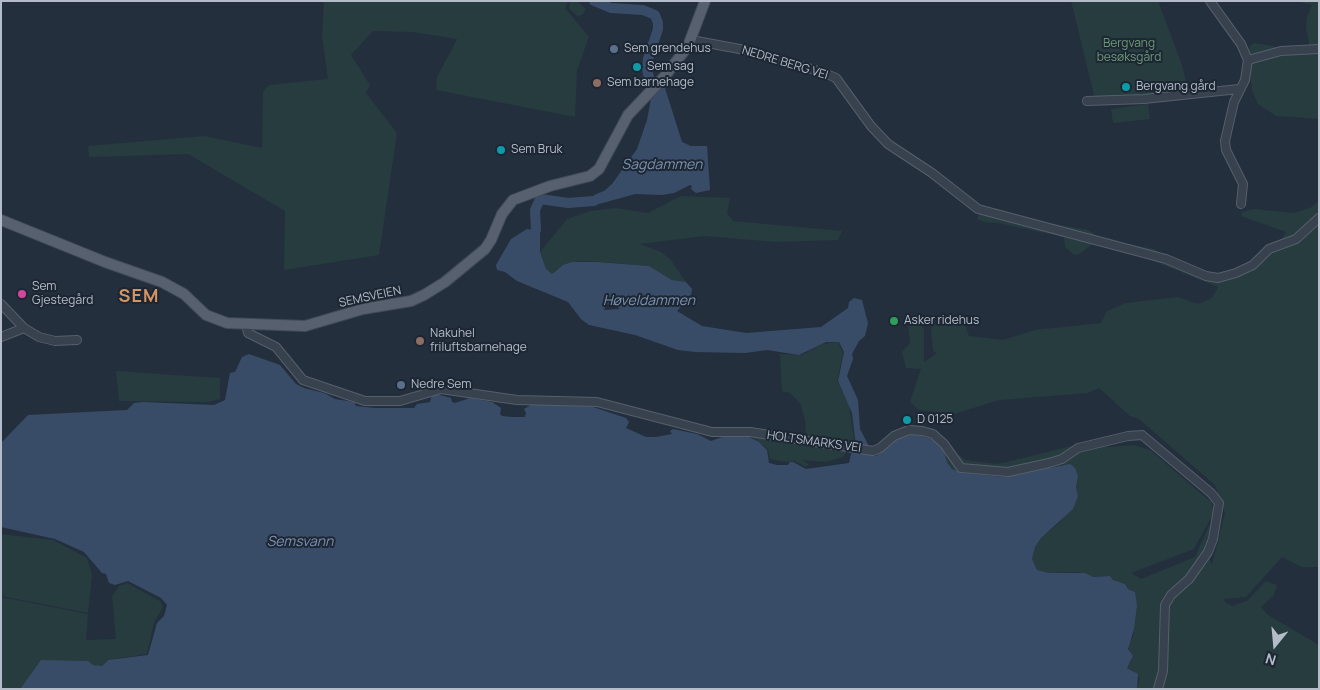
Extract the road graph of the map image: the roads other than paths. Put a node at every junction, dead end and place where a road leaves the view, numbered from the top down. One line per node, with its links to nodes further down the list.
1 (705, 1): 3 (main road)
2 (1210, 1): 5 (street)
3 (691, 40): 9 (street, NEDRE BERG VEI); 12 (main road, SEMSVEIEN)
4 (1319, 49): 5 (street)
5 (1248, 60): 6 (street)
6 (1239, 89): 7 (street); 8 (street)
7 (1087, 101)
8 (1241, 204)
9 (1319, 218)
10 (1, 220): 12 (main road, SEMSVEIEN)
11 (1, 304): 13 (street)
12 (246, 324): 16 (street, HOLTSMARKS VEI)
13 (24, 328): 14 (street); 15 (street)
14 (1, 338)
15 (76, 340)
16 (1158, 689)

